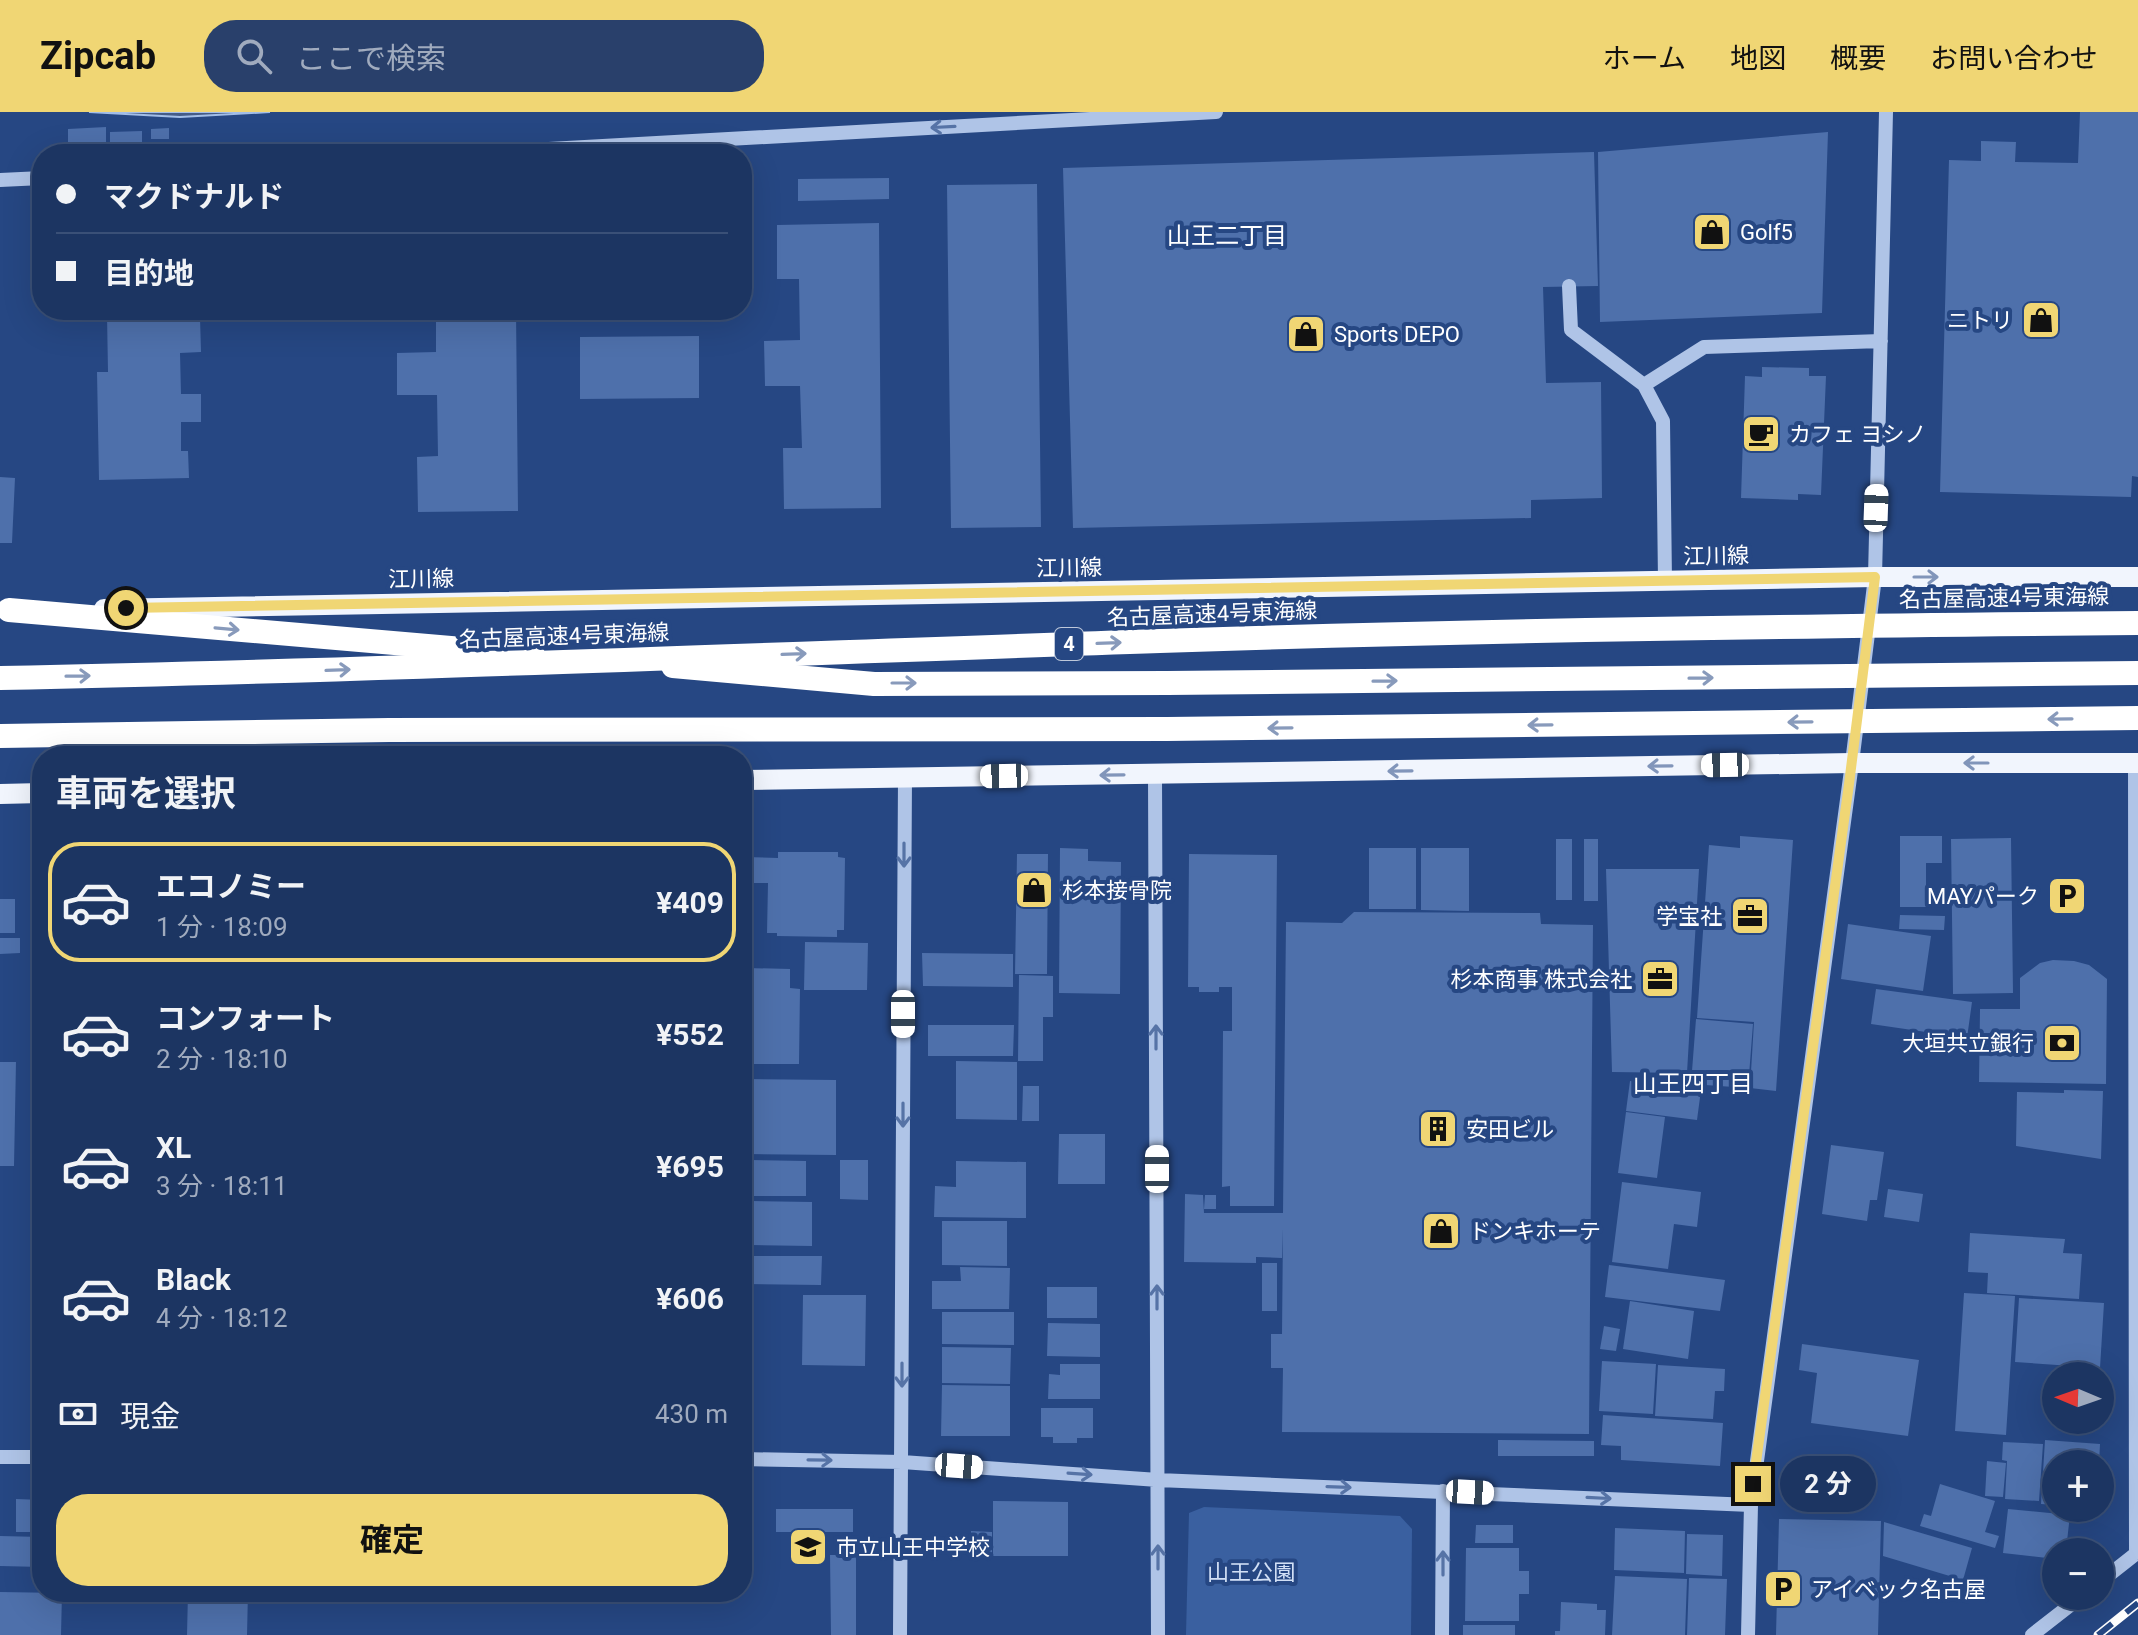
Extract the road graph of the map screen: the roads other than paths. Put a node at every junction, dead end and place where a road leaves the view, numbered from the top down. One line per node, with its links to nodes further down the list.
1 (1216, 112): 3 (street, one-way to 3)
2 (1886, 112): 7 (street)
3 (640, 144)
4 (32, 178): 5 (street)
5 (0, 180)
6 (1569, 286): 8 (street)
7 (1881, 341): 8 (street); 9 (street)
8 (1644, 385): 11 (street)
9 (1875, 577): 10 (main road, 江川線, one-way to 10); 11 (main road, 江川線); 18 (street)
10 (2138, 577)
11 (1665, 581): 12 (main road, 江川線)
12 (5, 610): 14 (highway, one-way to 14, bridge)
13 (2138, 623): 15 (highway, 名古屋高速4号東海線 / 4, one-way to 13, bridge)
14 (2138, 673)
15 (0, 678)
16 (2138, 718): 17 (highway, one-way to 17, bridge)
17 (0, 736)
18 (1852, 763): 19 (main road, one-way to 18); 20 (main road, one-way to 20); 31 (street)
19 (2137, 763): 32 (street)
20 (1155, 775): 21 (main road, one-way to 21); 29 (street, one-way to 20)
21 (905, 777): 22 (main road); 28 (street, one-way to 28)
22 (752, 780)
23 (32, 793): 24 (main road)
24 (0, 794)
25 (0, 1457): 26 (street)
26 (32, 1457)
27 (752, 1459): 28 (street, one-way to 28)
28 (902, 1462): 29 (street, one-way to 29); 35 (street)
29 (1158, 1480): 30 (street, one-way to 30); 36 (street, one-way to 29)
30 (1443, 1491): 31 (street, one-way to 31); 37 (street, one-way to 30)
31 (1751, 1505): 38 (street)
32 (2137, 1552): 33 (street)
33 (2114, 1571)
34 (2064, 1610): 39 (street)
35 (900, 1635)
36 (1158, 1635)
37 (1442, 1635)
38 (1748, 1635)
39 (2032, 1635)

